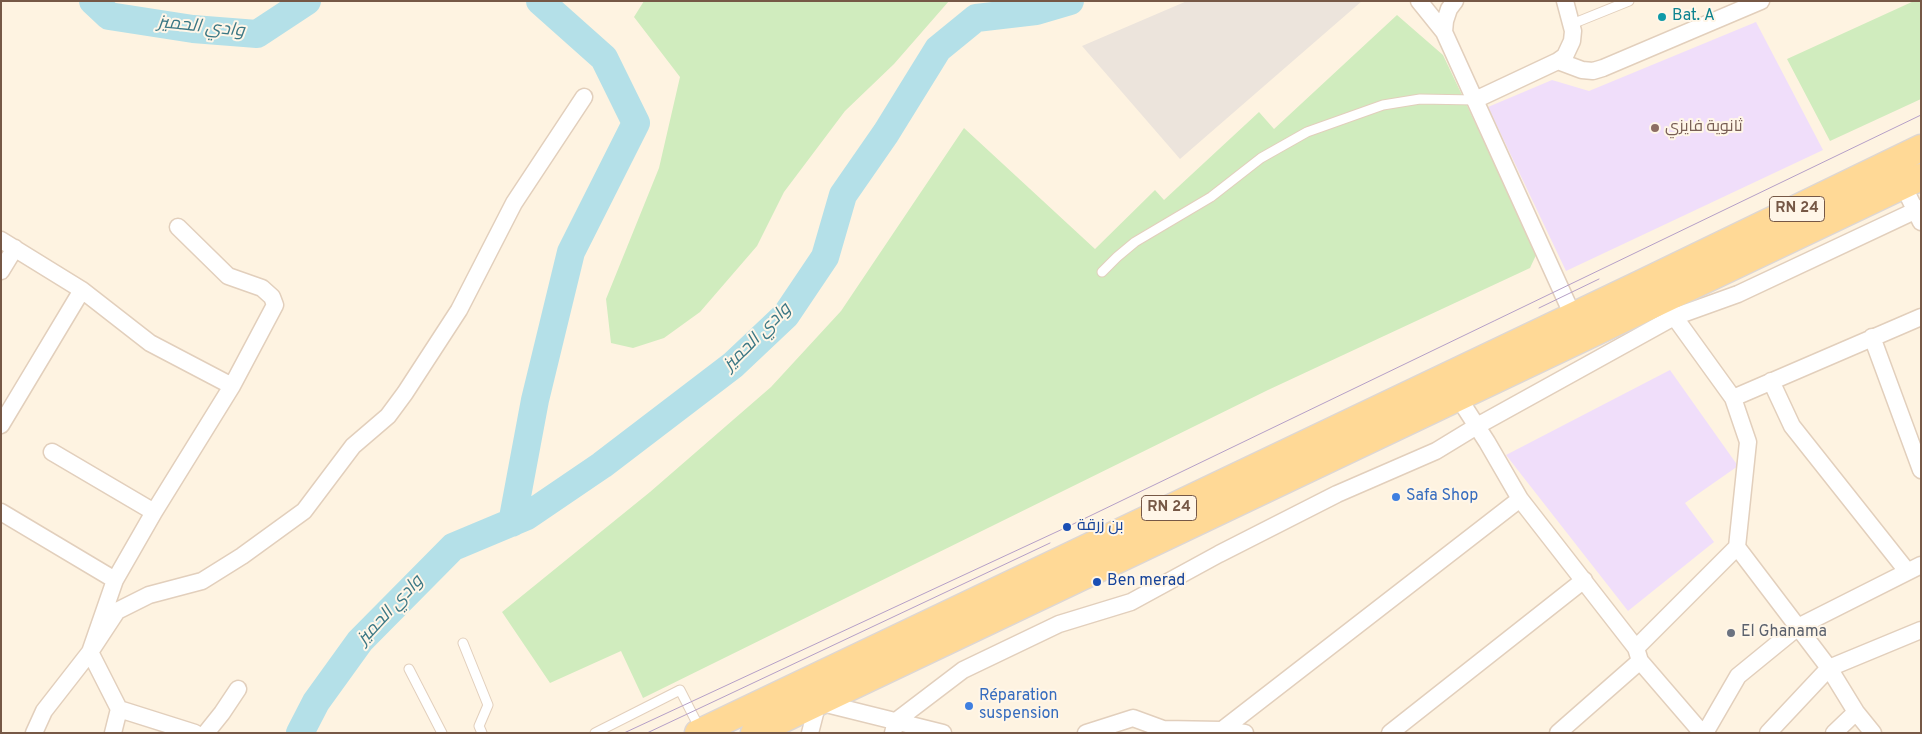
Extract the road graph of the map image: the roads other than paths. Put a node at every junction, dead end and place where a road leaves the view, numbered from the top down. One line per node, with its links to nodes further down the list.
1 (1419, 1): 7 (street)
2 (1455, 1): 7 (street)
3 (1565, 1): 6 (street)
4 (1629, 1): 6 (lane)
5 (1761, 1): 8 (street)
6 (1572, 24): 8 (street)
7 (1444, 32): 10 (street)
8 (1558, 61): 10 (street)
9 (584, 96): 41 (street)
10 (1475, 100): 17 (lane); 20 (street)
11 (1921, 148): 19 (main road, RN 24)
12 (1912, 181): 13 (street); 19 (main road, RN 24)
13 (1919, 214): 19 (street)
14 (178, 227): 24 (street)
15 (8, 244): 16 (street); 18 (street)
16 (1, 271)
17 (1102, 272)
18 (82, 290): 24 (street); 27 (street)
19 (1664, 294): 20 (main road, RN 24); 25 (main road, RN 24); 26 (street); 28 (street)
20 (1573, 316): 52 (main road, RN 24)
21 (1921, 317): 22 (street)
22 (1872, 337): 23 (street); 30 (street)
23 (1771, 381): 26 (street); 35 (street)
24 (232, 386): 33 (street)
25 (1458, 397): 28 (street); 46 (main road, RN 24)
26 (1733, 398): 34 (street)
27 (1, 424)
28 (1477, 426): 31 (street); 49 (street)
29 (52, 452): 33 (street)
30 (1921, 470)
31 (1520, 500): 37 (street); 50 (street)
32 (1, 512): 36 (street)
33 (154, 512): 36 (street)
34 (1737, 547): 38 (street); 42 (street)
35 (1914, 568): 38 (street)
36 (115, 580): 41 (street)
37 (1584, 580): 42 (street); 65 (street)
38 (1798, 627): 43 (street); 67 (street)
39 (1921, 630): 43 (street)
40 (463, 643): 58 (lane)
41 (90, 652): 47 (street); 53 (street)
42 (1638, 654): 66 (street); 67 (street)
43 (1829, 668): 48 (street); 68 (street)
44 (409, 669): 57 (lane)
45 (238, 689): 56 (street)
46 (818, 702): 49 (street); 60 (main road, RN 24); 61 (street)
47 (120, 709): 54 (street); 55 (street)
48 (1856, 712): 69 (street); 70 (street)
49 (894, 727): 62 (street)
50 (1222, 730): 51 (street); 64 (street)
51 (1163, 731): 63 (street)
52 (700, 732): 59 (lane)
53 (34, 733)
54 (114, 733)
55 (195, 733)
56 (206, 733)
57 (442, 733)
58 (482, 733)
59 (595, 733)
60 (754, 733)
61 (810, 733)
62 (943, 733)
63 (1086, 733)
64 (1244, 733)
65 (1390, 733)
66 (1558, 733)
67 (1703, 733)
68 (1768, 733)
69 (1834, 733)
70 (1872, 733)

